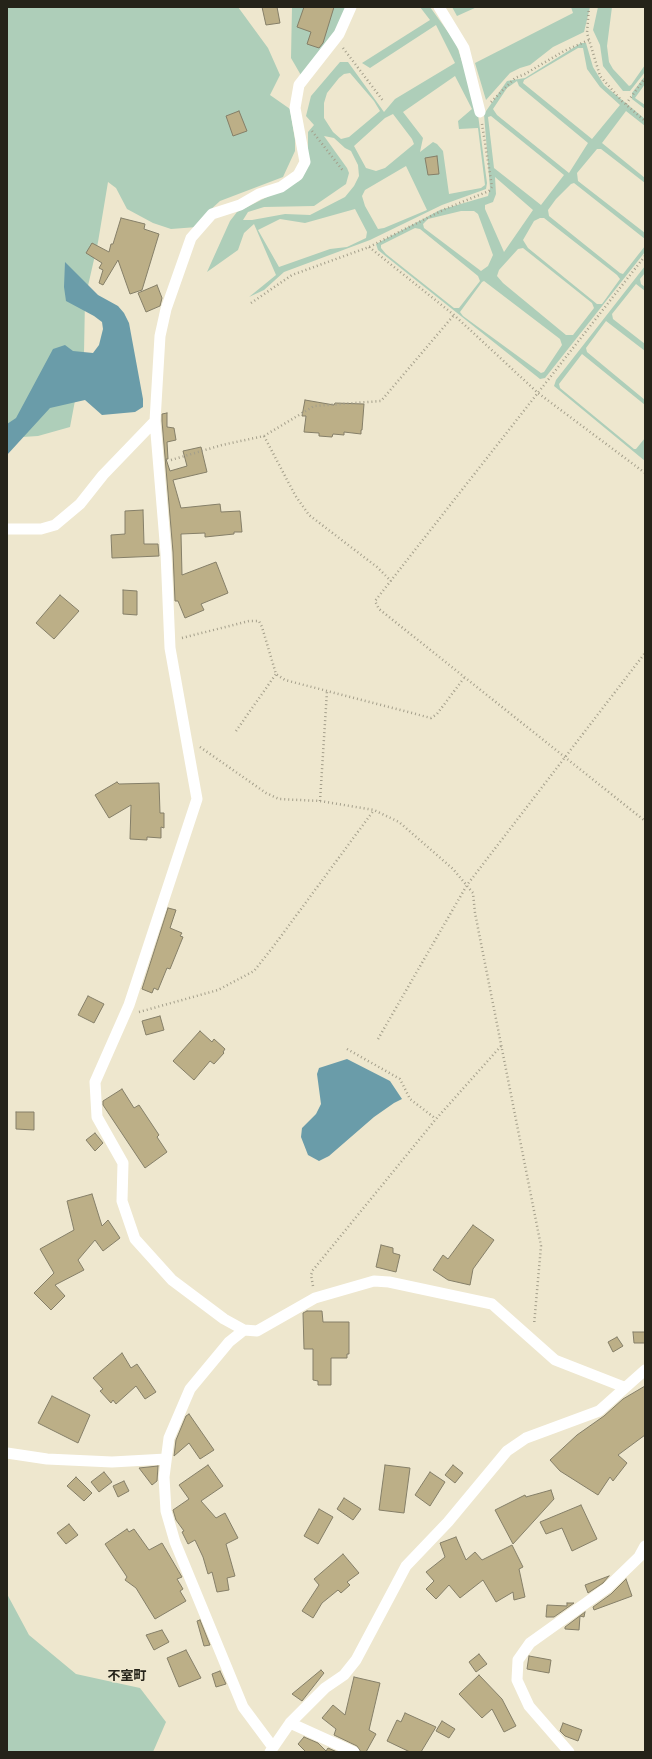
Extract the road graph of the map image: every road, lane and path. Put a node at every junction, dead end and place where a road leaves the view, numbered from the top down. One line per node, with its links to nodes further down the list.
1 (351, 7): 4 (street)
2 (439, 7): 9 (street)
3 (589, 7): 5 (path)
4 (336, 38): 7 (path); 18 (street)
5 (589, 40): 8 (path); 9 (path)
6 (645, 78): 8 (path)
7 (384, 102)
8 (626, 104): 10 (path)
9 (480, 112): 13 (path)
10 (645, 121)
11 (308, 125): 12 (path)
12 (344, 172)
13 (369, 247): 15 (path); 16 (path)
14 (645, 256): 17 (path)
15 (251, 303)
16 (454, 315): 17 (path); 19 (path)
17 (538, 393): 21 (path); 23 (path)
18 (155, 421): 20 (street); 22 (street)
19 (264, 436): 20 (path); 23 (path)
20 (159, 464): 24 (street)
21 (645, 473)
22 (7, 530)
23 (391, 581): 27 (path)
24 (170, 641): 26 (path); 30 (street)
25 (645, 653): 31 (path)
26 (276, 674): 28 (path); 29 (path)
27 (464, 678): 28 (path); 31 (path)
28 (327, 691): 32 (path)
29 (236, 731)
30 (186, 737): 32 (path); 36 (street)
31 (564, 757): 34 (path); 35 (path)
32 (320, 801): 33 (path)
33 (374, 810): 35 (path); 36 (path)
34 (645, 821)
35 (467, 885): 37 (path); 38 (path)
36 (125, 1016): 42 (street)
37 (378, 1039)
38 (501, 1046): 40 (path); 43 (path)
39 (347, 1049): 40 (path)
40 (436, 1119): 41 (path)
41 (315, 1298): 42 (street); 43 (street)
42 (244, 1330): 47 (street)
43 (533, 1342): 45 (street)
44 (645, 1370): 45 (street)
45 (624, 1388): 49 (street)
46 (7, 1453): 47 (street)
47 (166, 1459): 50 (street)
48 (645, 1546): 52 (street)
49 (290, 1723): 50 (street); 51 (street)
50 (271, 1749)
51 (354, 1752)
52 (569, 1752)

